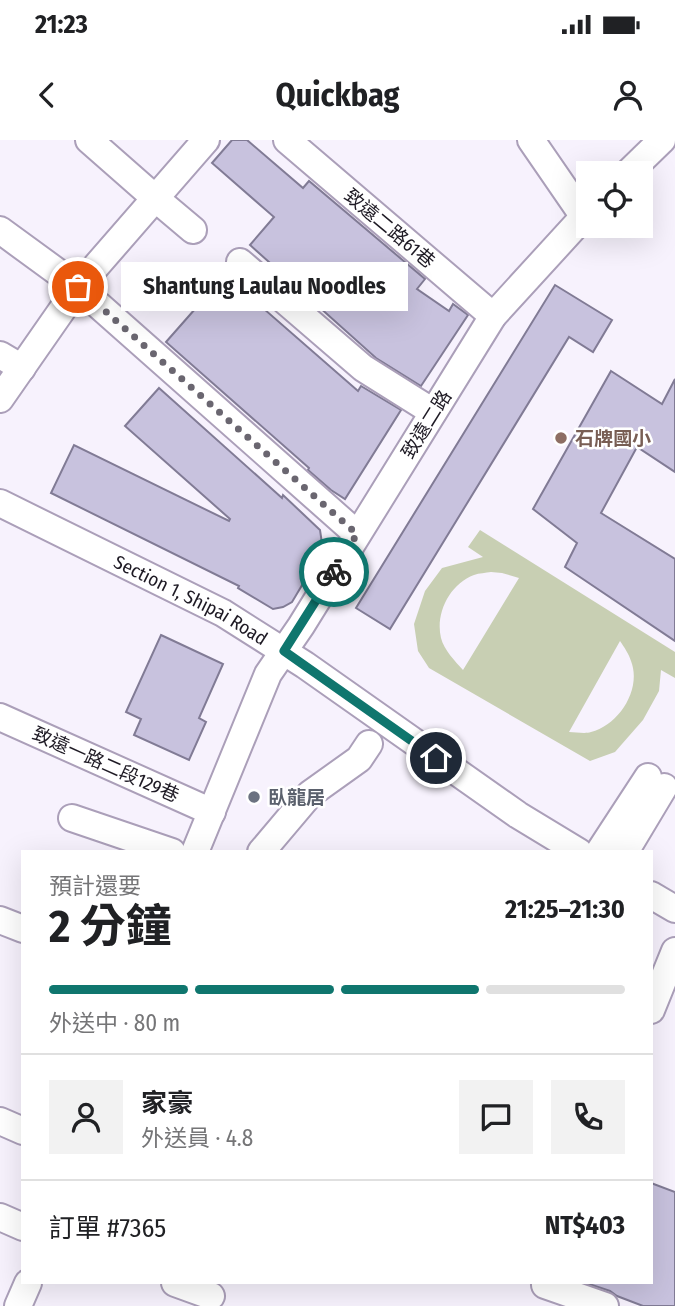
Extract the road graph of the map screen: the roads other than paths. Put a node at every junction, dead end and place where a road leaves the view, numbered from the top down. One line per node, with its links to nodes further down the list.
1 (89, 140): 7 (street)
2 (206, 140): 7 (street)
3 (287, 140): 14 (street, 致遠二路61巷)
4 (531, 140): 8 (street)
5 (662, 140): 6 (street)
6 (640, 161)
7 (155, 198): 10 (street); 13 (street)
8 (576, 201)
9 (576, 225): 14 (street, 致遠二路)
10 (194, 229)
11 (0, 230): 13 (street)
12 (240, 262): 17 (street)
13 (78, 287): 15 (street); 19 (street)
14 (493, 316): 17 (street, 致遠二路)
15 (11, 362): 16 (street)
16 (0, 399)
17 (433, 412): 19 (street, 致遠二路)
18 (0, 503): 20 (street, Section 1, Shipai Road)
19 (357, 534): 20 (street, 致遠二路)
20 (284, 651): 23 (street, 致遠二路); 28 (street, Section 1, Shipai Road)
21 (0, 717): 23 (street, 致遠一路二段129巷)
22 (364, 751): 27 (street)
23 (212, 812): 26 (street, 致遠二路)
24 (72, 818): 25 (street)
25 (189, 850)
26 (193, 850)
27 (263, 850)
28 (576, 850)
29 (601, 850): 30 (street)
30 (626, 850)
31 (653, 896): 32 (street)
32 (675, 909)
33 (0, 920): 34 (street)
34 (21, 928)
35 (675, 951): 36 (street)
36 (653, 1005)
37 (0, 1121): 38 (street)
38 (21, 1130)
39 (0, 1217): 40 (street)
40 (21, 1226)
41 (28, 1284): 45 (street)
42 (178, 1284): 44 (street)
43 (543, 1291): 46 (street)
44 (211, 1296)
45 (18, 1306)
46 (605, 1306)

